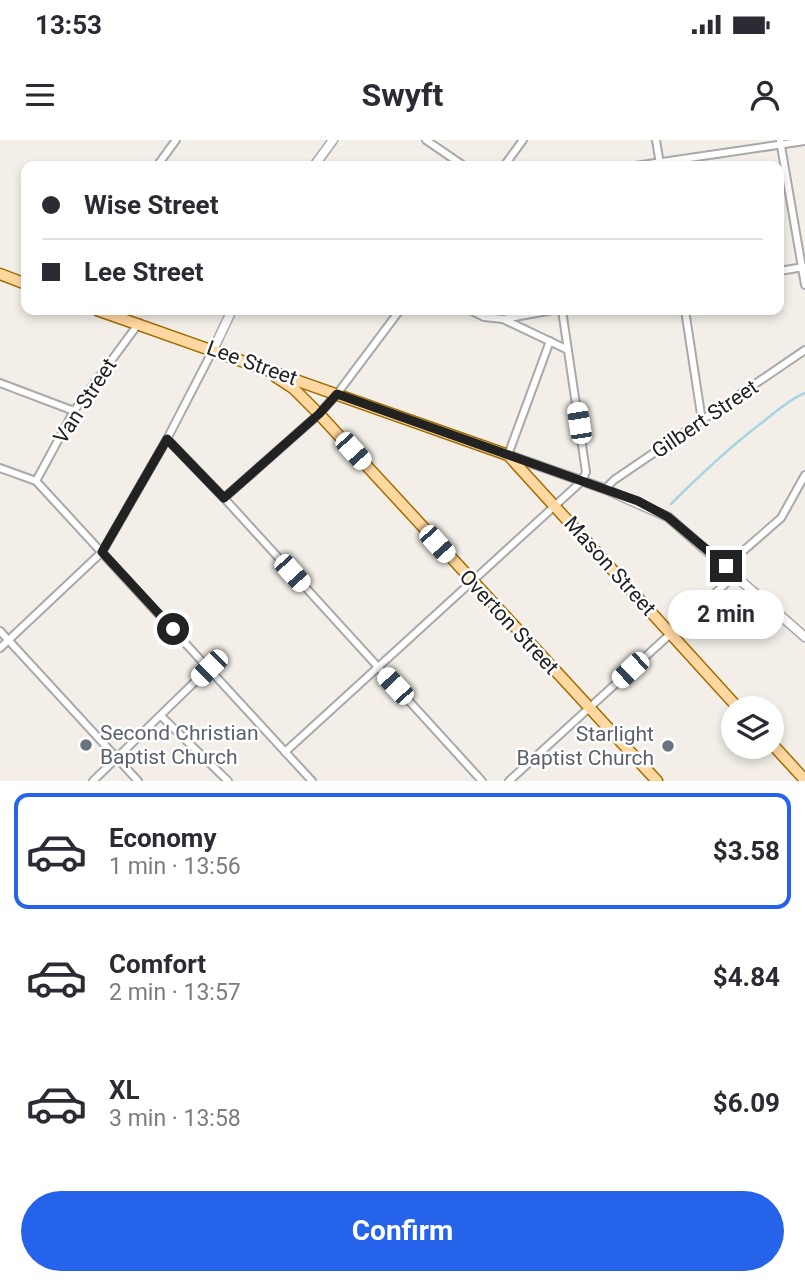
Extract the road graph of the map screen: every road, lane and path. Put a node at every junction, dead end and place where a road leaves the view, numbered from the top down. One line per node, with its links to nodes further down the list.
1 (176, 140): 8 (street)
2 (333, 140): 9 (street)
3 (426, 140): 10 (street)
4 (523, 140): 11 (street)
5 (656, 140): 12 (street)
6 (805, 141): 7 (street)
7 (781, 142): 13 (street); 14 (street)
8 (161, 161)
9 (318, 161)
10 (457, 161)
11 (508, 161)
12 (660, 161)
13 (676, 161)
14 (803, 268): 15 (street); 18 (street)
15 (784, 270)
16 (0, 274): 17 (main road)
17 (21, 282)
18 (805, 285)
19 (113, 315): 27 (main road, Lee Street)
20 (230, 315): 29 (street)
21 (396, 315): 34 (street)
22 (480, 315): 26 (street)
23 (525, 315): 26 (street)
24 (563, 315): 30 (street)
25 (686, 315): 37 (street)
26 (503, 319): 28 (street)
27 (139, 323): 29 (main road, Lee Street); 35 (street, Van Street)
28 (550, 341): 30 (street); 39 (street)
29 (213, 350): 32 (main road, Lee Street); 38 (street)
30 (568, 350): 43 (street)
31 (805, 350): 37 (street, Gilbert Street)
32 (235, 357): 34 (main road, Lee Street); 36 (main road, Overton Street)
33 (0, 383): 35 (street)
34 (337, 394): 36 (street); 39 (main road, Lee Street)
35 (74, 411): 42 (street, Van Street)
36 (319, 414): 45 (street); 50 (main road, Overton Street)
37 (702, 421): 44 (street, Gilbert Street)
38 (167, 439): 45 (street); 47 (street)
39 (508, 455): 43 (street, Lee Street); 46 (main road, Mason Street)
40 (0, 468): 42 (street)
41 (805, 475): 48 (street)
42 (36, 481): 47 (street)
43 (582, 481): 44 (street, Lee Street); 46 (street)
44 (605, 489): 48 (street, Lee Street)
45 (224, 498): 56 (street)
46 (554, 505): 50 (street); 52 (main road, Mason Street)
47 (102, 552): 54 (street); 57 (street)
48 (726, 566): 49 (street, Lee Street)
49 (736, 575): 52 (street); 53 (street, Lee Street)
50 (471, 581): 56 (street); 59 (main road, Overton Street)
51 (0, 631): 54 (street)
52 (670, 633): 58 (main road, Mason Street); 59 (street)
53 (805, 637)
54 (9, 640): 55 (street); 63 (street)
55 (0, 648)
56 (377, 667): 61 (street); 69 (street)
57 (209, 668): 60 (street); 61 (street)
58 (728, 696)
59 (589, 708): 70 (street); 71 (main road, Overton Street)
60 (161, 716): 63 (street); 67 (street)
61 (285, 752): 68 (street)
62 (784, 757): 64 (main road)
63 (117, 758): 65 (street); 66 (street)
64 (805, 780)
65 (93, 781)
66 (138, 781)
67 (228, 781)
68 (313, 781)
69 (482, 781)
70 (509, 781)
71 (657, 781)

